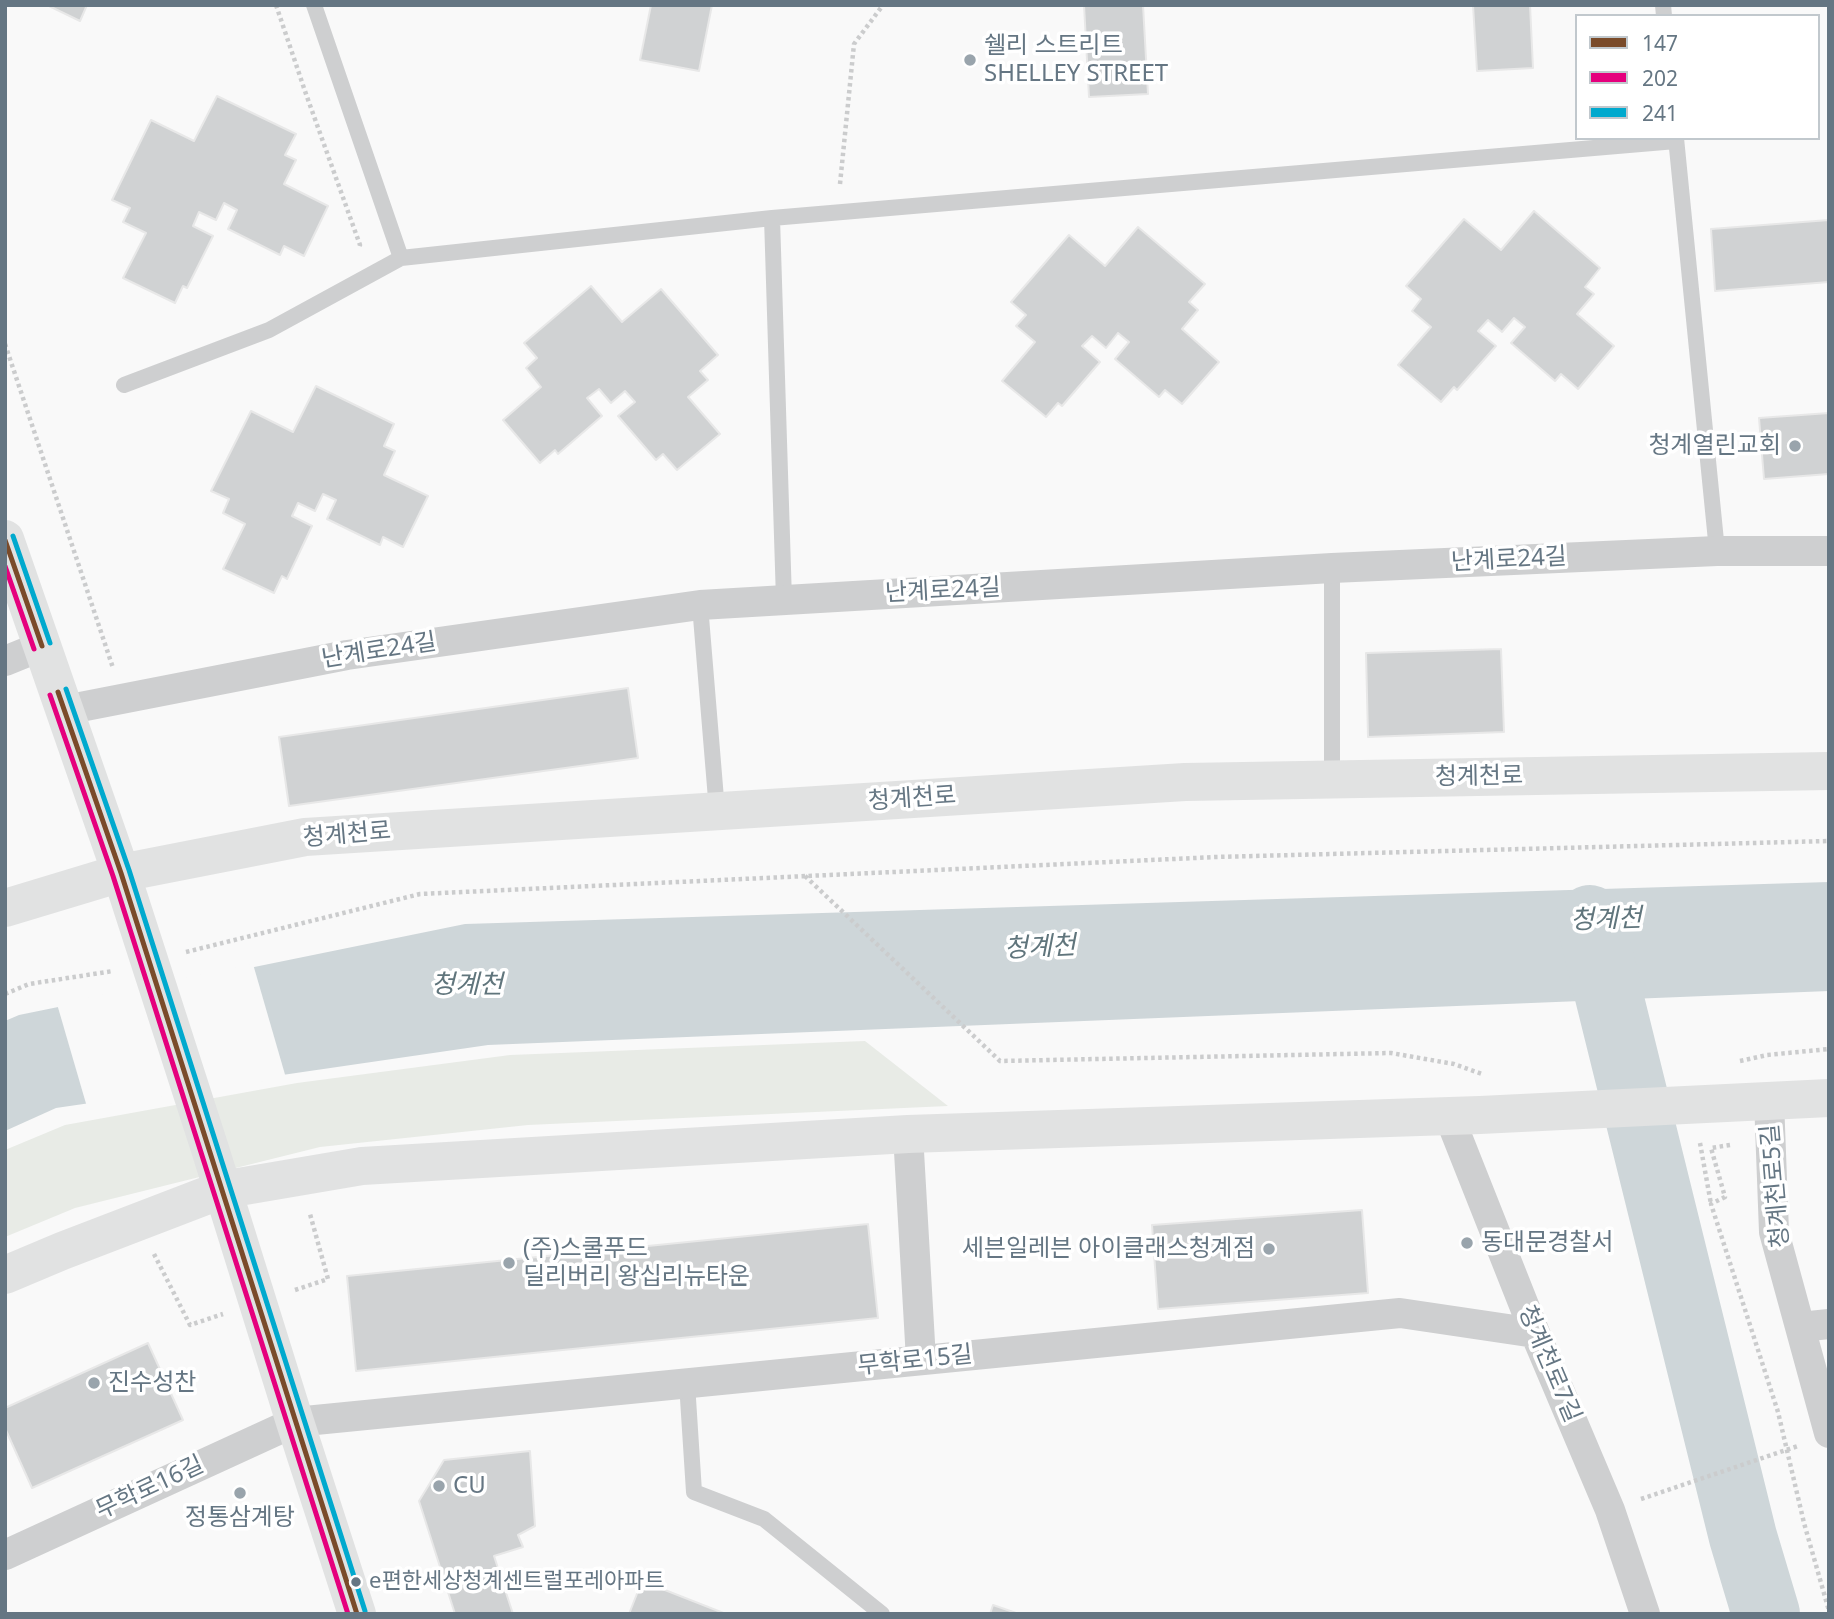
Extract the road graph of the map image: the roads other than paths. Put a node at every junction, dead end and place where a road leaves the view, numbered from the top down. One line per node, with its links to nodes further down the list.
1 (314, 5): 4 (lane)
2 (1676, 140): 3 (lane); 7 (lane)
3 (772, 218): 4 (lane); 10 (lane)
4 (401, 258): 5 (lane)
5 (124, 386)
6 (5, 539): 12 (main road)
7 (1717, 551): 8 (street, 난계로24길); 9 (street, 난계로24길)
8 (1829, 551)
9 (1332, 568): 10 (street, 난계로24길); 16 (lane)
10 (784, 600): 11 (street, 난계로24길)
11 (700, 605): 14 (street, 난계로24길); 17 (lane)
12 (42, 646): 13 (street); 14 (main road)
13 (5, 660)
14 (65, 710): 18 (main road)
15 (1829, 771): 16 (main road, 청계천로)
16 (1332, 779): 17 (main road, 청계천로)
17 (717, 811): 18 (main road, 청계천로)
18 (121, 873): 19 (main road, 청계천로); 24 (main road)
19 (5, 908)
20 (1829, 1098): 21 (main road)
21 (1769, 1100): 22 (main road); 26 (street, 청계천로5길)
22 (1465, 1115): 23 (main road); 27 (street, 청계천로7길)
23 (908, 1134): 24 (main road); 28 (street)
24 (222, 1190): 25 (main road); 30 (main road)
25 (5, 1275)
26 (1814, 1325): 31 (street, 청계천로5길)
27 (1535, 1332): 28 (street, 무학로15길); 35 (street, 청계천로7길)
28 (921, 1360): 29 (street, 무학로15길)
29 (687, 1383): 30 (street, 무학로15길); 34 (lane)
30 (295, 1422): 32 (street, 무학로16길); 33 (main road)
31 (1816, 1439)
32 (5, 1555)
33 (357, 1614)
34 (882, 1614)
35 (1645, 1614)

